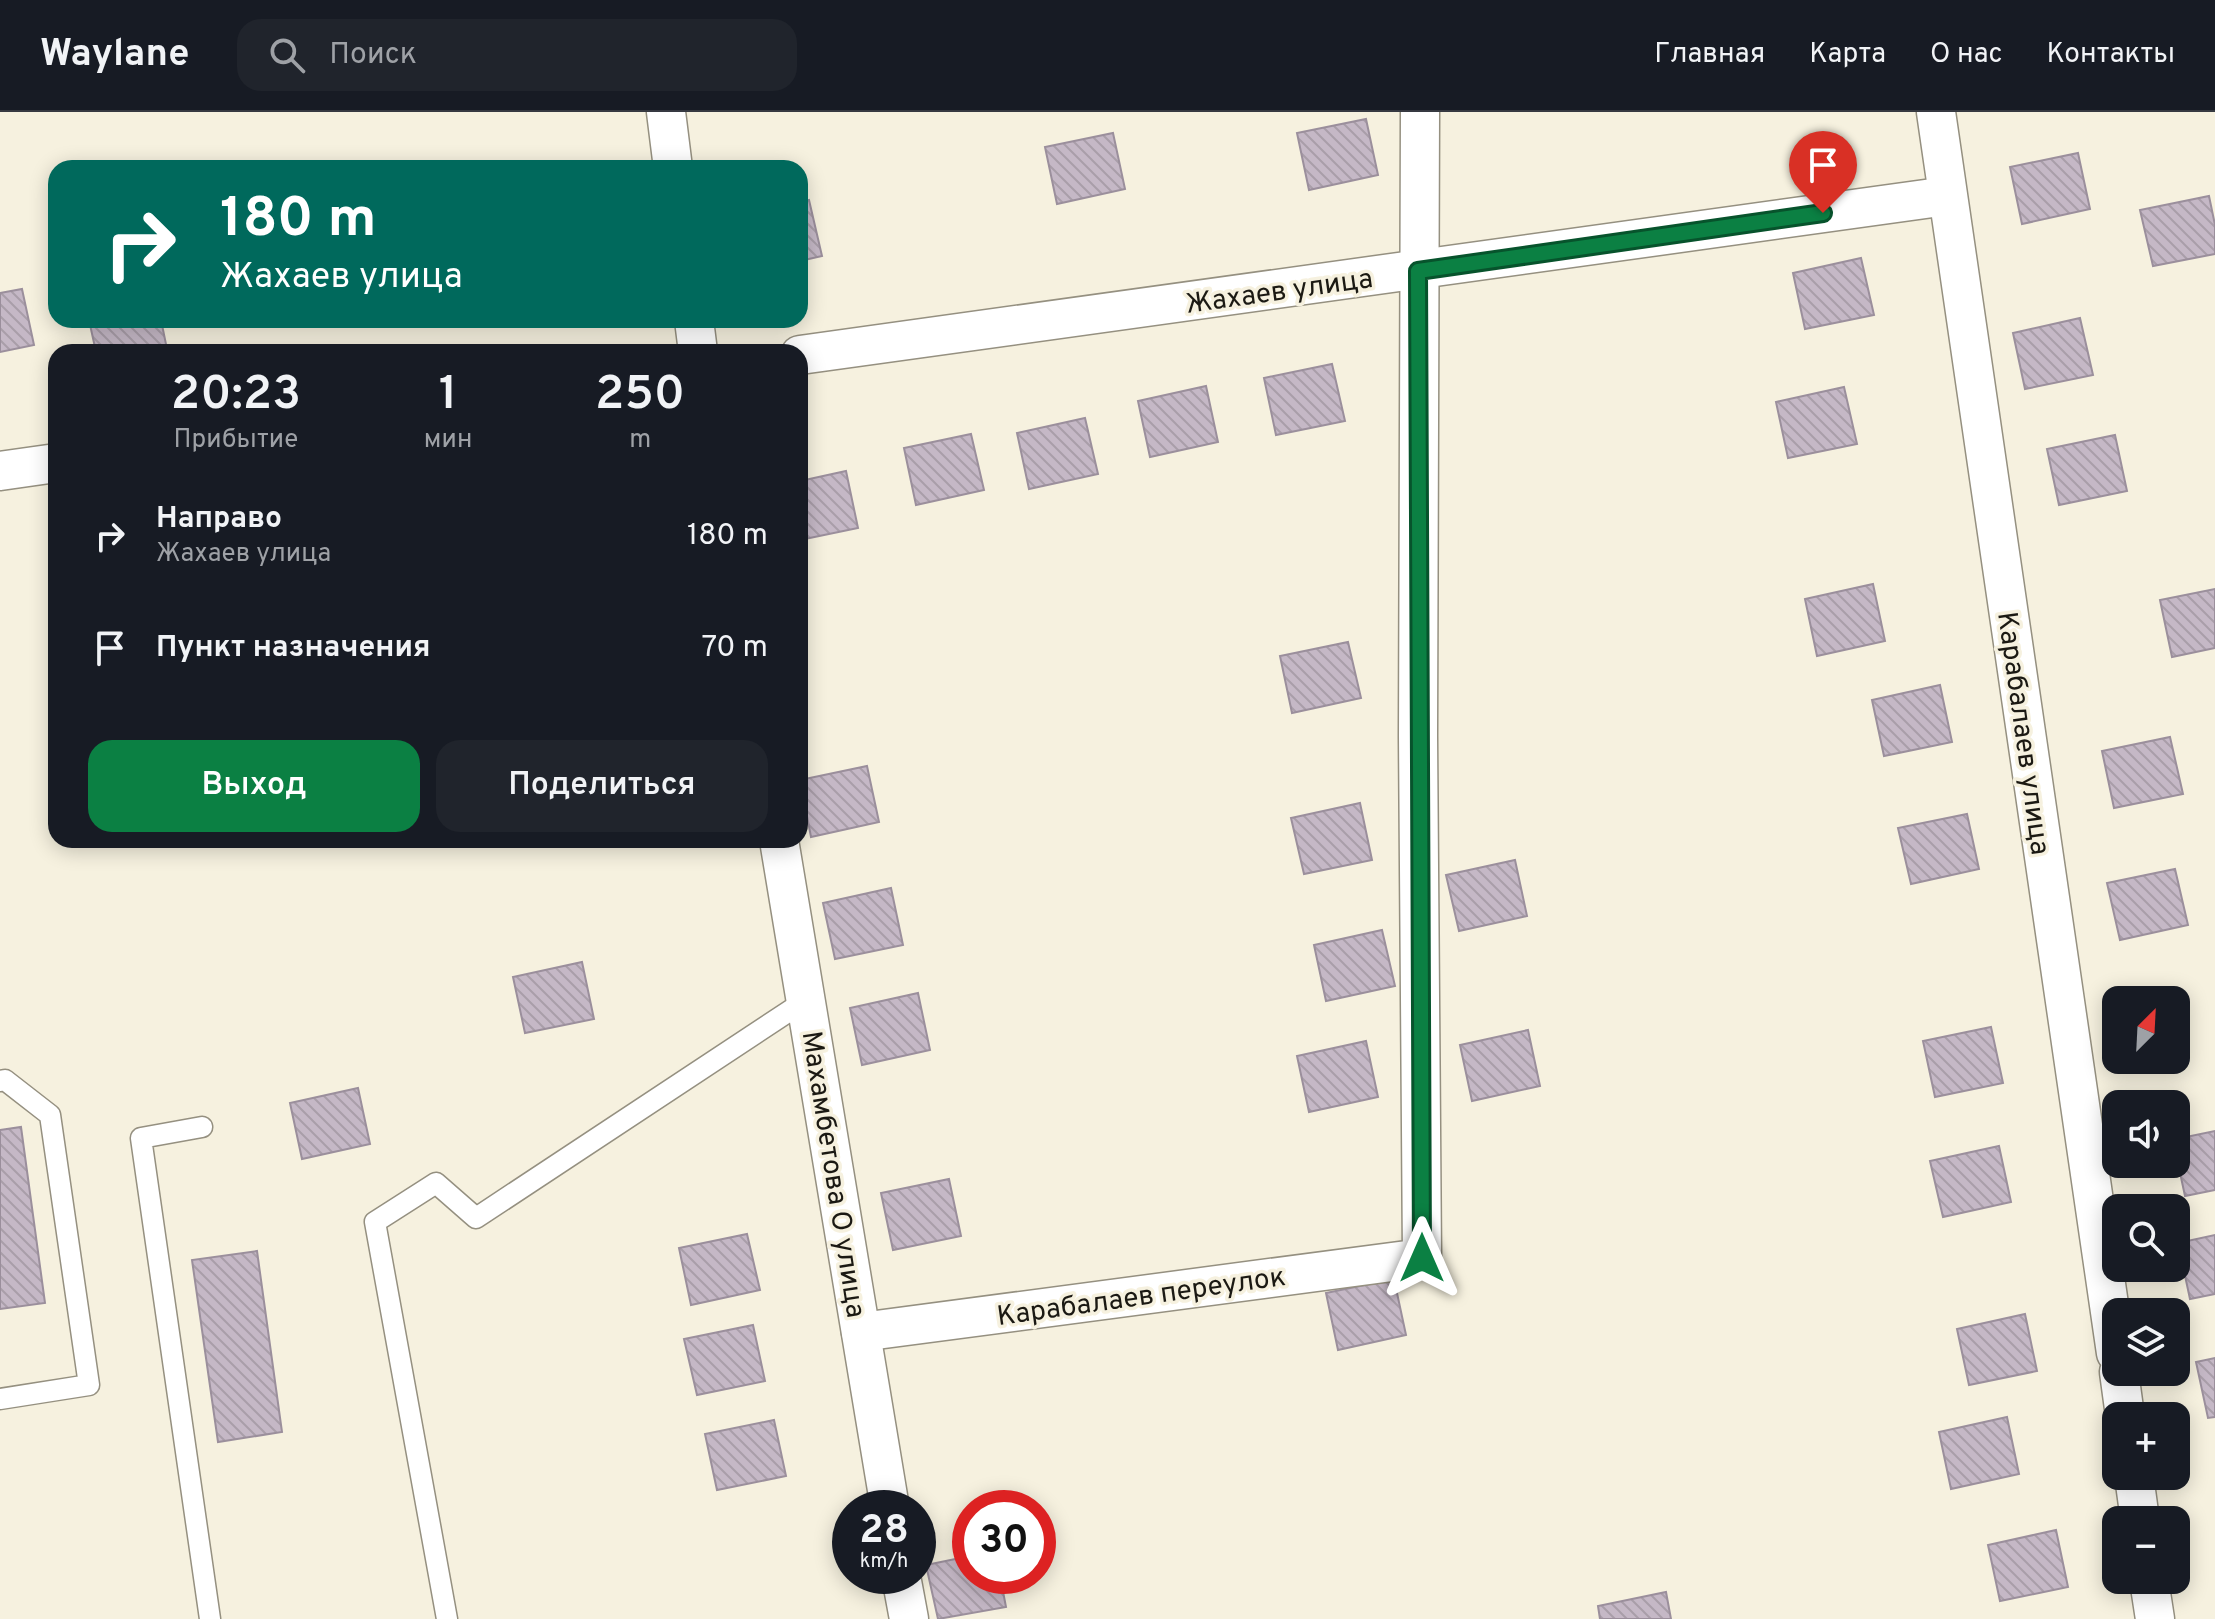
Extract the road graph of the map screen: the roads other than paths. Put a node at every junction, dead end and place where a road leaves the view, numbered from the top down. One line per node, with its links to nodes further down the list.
1 (666, 112): 4 (street)
2 (1420, 112): 6 (street)
3 (1936, 112): 5 (street, Карабалаев улица)
4 (672, 160)
5 (1947, 196): 6 (street, Жахаев улица); 14 (street, Карабалаев улица)
6 (1418, 271): 7 (street, Жахаев улица); 15 (street, Карабалаев переулок)
7 (808, 354)
8 (48, 464): 9 (street)
9 (0, 471)
10 (780, 848): 11 (street, Махамбетова О улица)
11 (806, 1000): 15 (street, Махамбетова О улица); 21 (lane)
12 (0, 1081): 16 (lane)
13 (202, 1127): 20 (lane)
14 (2108, 1298)
15 (861, 1332): 17 (street, Махамбетова О улица)
16 (0, 1399)
17 (887, 1490)
18 (904, 1594): 22 (street)
19 (2151, 1594): 23 (street)
20 (210, 1619)
21 (447, 1619)
22 (909, 1619)
23 (2155, 1619)

